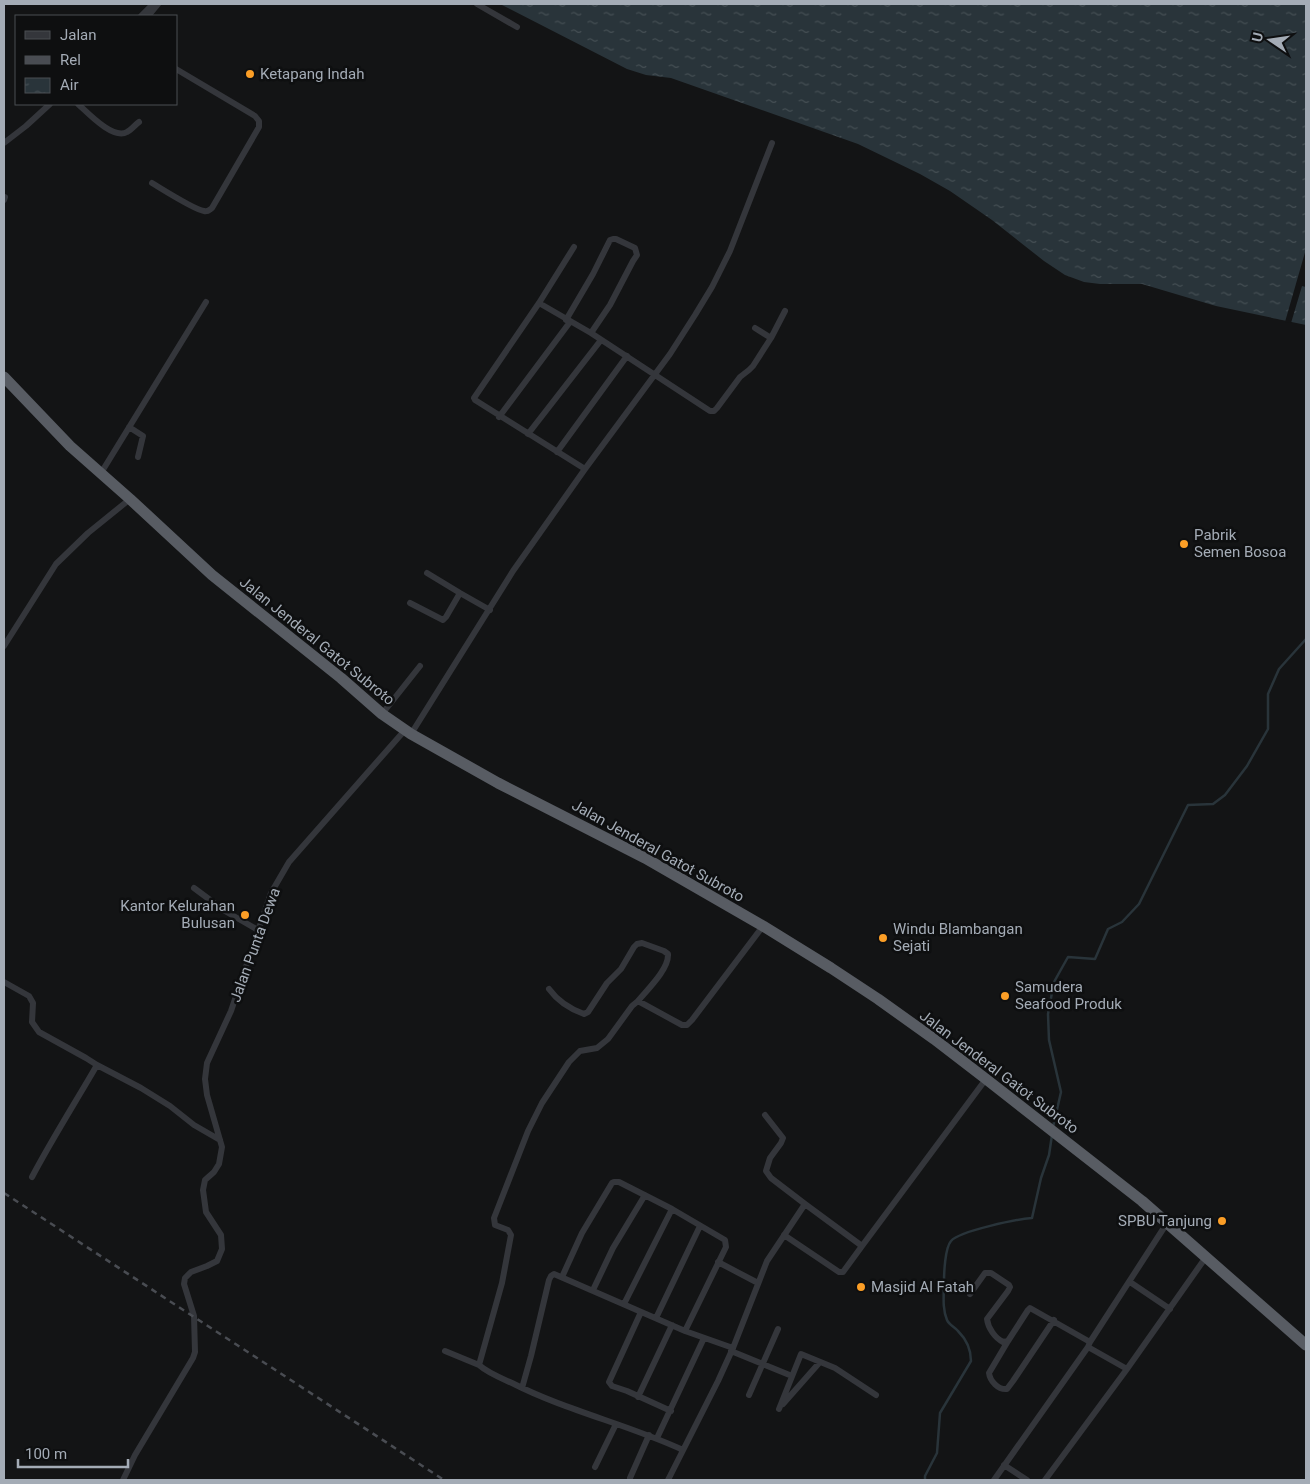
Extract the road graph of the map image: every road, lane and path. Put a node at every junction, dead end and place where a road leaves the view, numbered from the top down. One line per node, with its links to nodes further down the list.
1 (153, 4): 4 (street)
2 (158, 4): 5 (street)
3 (477, 4): 6 (street)
4 (142, 15)
5 (149, 15)
6 (517, 27)
7 (178, 70): 13 (street)
8 (49, 105): 11 (street)
9 (79, 105): 10 (street)
10 (139, 122)
11 (4, 143)
12 (772, 143): 24 (street, Jalan Punta Dewa)
13 (152, 183)
14 (574, 247): 16 (street)
15 (206, 302): 27 (street)
16 (539, 304): 18 (street); 26 (street)
17 (784, 311): 21 (street)
18 (568, 321): 20 (street); 20 (street); 26 (street)
19 (755, 328): 21 (street)
20 (591, 333): 22 (street)
21 (771, 338): 24 (street)
22 (601, 340): 23 (street); 28 (street)
23 (627, 356): 24 (street); 29 (street)
24 (654, 374): 31 (street, Jalan Punta Dewa)
25 (4, 377): 32 (highway, Jalan Jenderal Gatot Subroto)
26 (499, 416): 28 (street)
27 (129, 428): 30 (street); 32 (street)
28 (528, 434): 29 (street)
29 (557, 452): 31 (street)
30 (138, 457)
31 (585, 469): 37 (street, Jalan Punta Dewa)
32 (101, 473): 33 (highway, Jalan Jenderal Gatot Subroto)
33 (130, 499): 38 (street); 40 (highway, Jalan Jenderal Gatot Subroto)
34 (427, 572): 35 (street)
35 (460, 593): 36 (street); 37 (street)
36 (410, 603)
37 (490, 610): 41 (street, Jalan Punta Dewa)
38 (4, 646)
39 (420, 666): 40 (street)
40 (382, 714): 41 (highway, Jalan Jenderal Gatot Subroto)
41 (408, 732): 43 (highway, Jalan Jenderal Gatot Subroto); 44 (street, Jalan Punta Dewa)
42 (194, 888): 44 (street)
43 (763, 926): 47 (street); 49 (highway, Jalan Jenderal Gatot Subroto)
44 (258, 930): 51 (street, Jalan Punta Dewa)
45 (4, 982): 48 (street)
46 (548, 989): 47 (street)
47 (638, 1001): 83 (street)
48 (96, 1065): 51 (street); 52 (street)
49 (986, 1079): 56 (highway, Jalan Jenderal Gatot Subroto); 59 (street)
50 (766, 1115): 54 (street)
51 (220, 1140): 98 (street)
52 (32, 1177)
53 (645, 1196): 55 (street); 62 (street); 65 (street)
54 (805, 1204): 58 (street); 59 (street)
55 (672, 1209): 57 (street); 67 (street)
56 (1167, 1223): 60 (highway, Jalan Jenderal Gatot Subroto); 63 (street)
57 (700, 1226): 61 (street); 70 (street)
58 (784, 1235): 59 (street); 64 (street)
59 (862, 1246)
60 (1206, 1257): 68 (street); 78 (highway, Jalan Jenderal Gatot Subroto)
61 (718, 1262): 64 (street); 74 (street)
62 (562, 1278): 65 (street); 86 (street)
63 (1130, 1282): 68 (street); 77 (street)
64 (758, 1283): 79 (street)
65 (593, 1290): 67 (street)
66 (970, 1294): 76 (street)
67 (624, 1304): 69 (street)
68 (1170, 1309): 84 (street)
69 (641, 1312): 70 (street); 89 (street)
70 (656, 1318): 72 (street)
71 (1054, 1320): 76 (street); 76 (street); 77 (street)
72 (672, 1325): 74 (street); 89 (street)
73 (778, 1329): 82 (street)
74 (685, 1331): 75 (street)
75 (704, 1338): 79 (street); 90 (street)
76 (1008, 1341)
77 (1089, 1344): 84 (street); 95 (street)
78 (1306, 1345)
79 (732, 1349): 82 (street); 94 (street)
80 (445, 1351): 83 (street)
81 (820, 1362): 85 (street); 85 (street); 88 (street)
82 (763, 1364): 85 (street); 87 (street)
83 (479, 1365): 86 (street)
84 (1127, 1369): 102 (street)
85 (792, 1376)
86 (522, 1388): 91 (street)
87 (749, 1395)
88 (876, 1395)
89 (638, 1397): 90 (street)
90 (671, 1411): 93 (street)
91 (616, 1424): 92 (street); 96 (street)
92 (650, 1436): 93 (street); 97 (street)
93 (657, 1438): 94 (street)
94 (683, 1450): 99 (street)
95 (1004, 1465): 100 (street); 101 (street)
96 (595, 1468)
97 (630, 1478)
98 (124, 1480)
99 (668, 1480)
100 (994, 1480)
101 (1027, 1480)
102 (1045, 1480)

